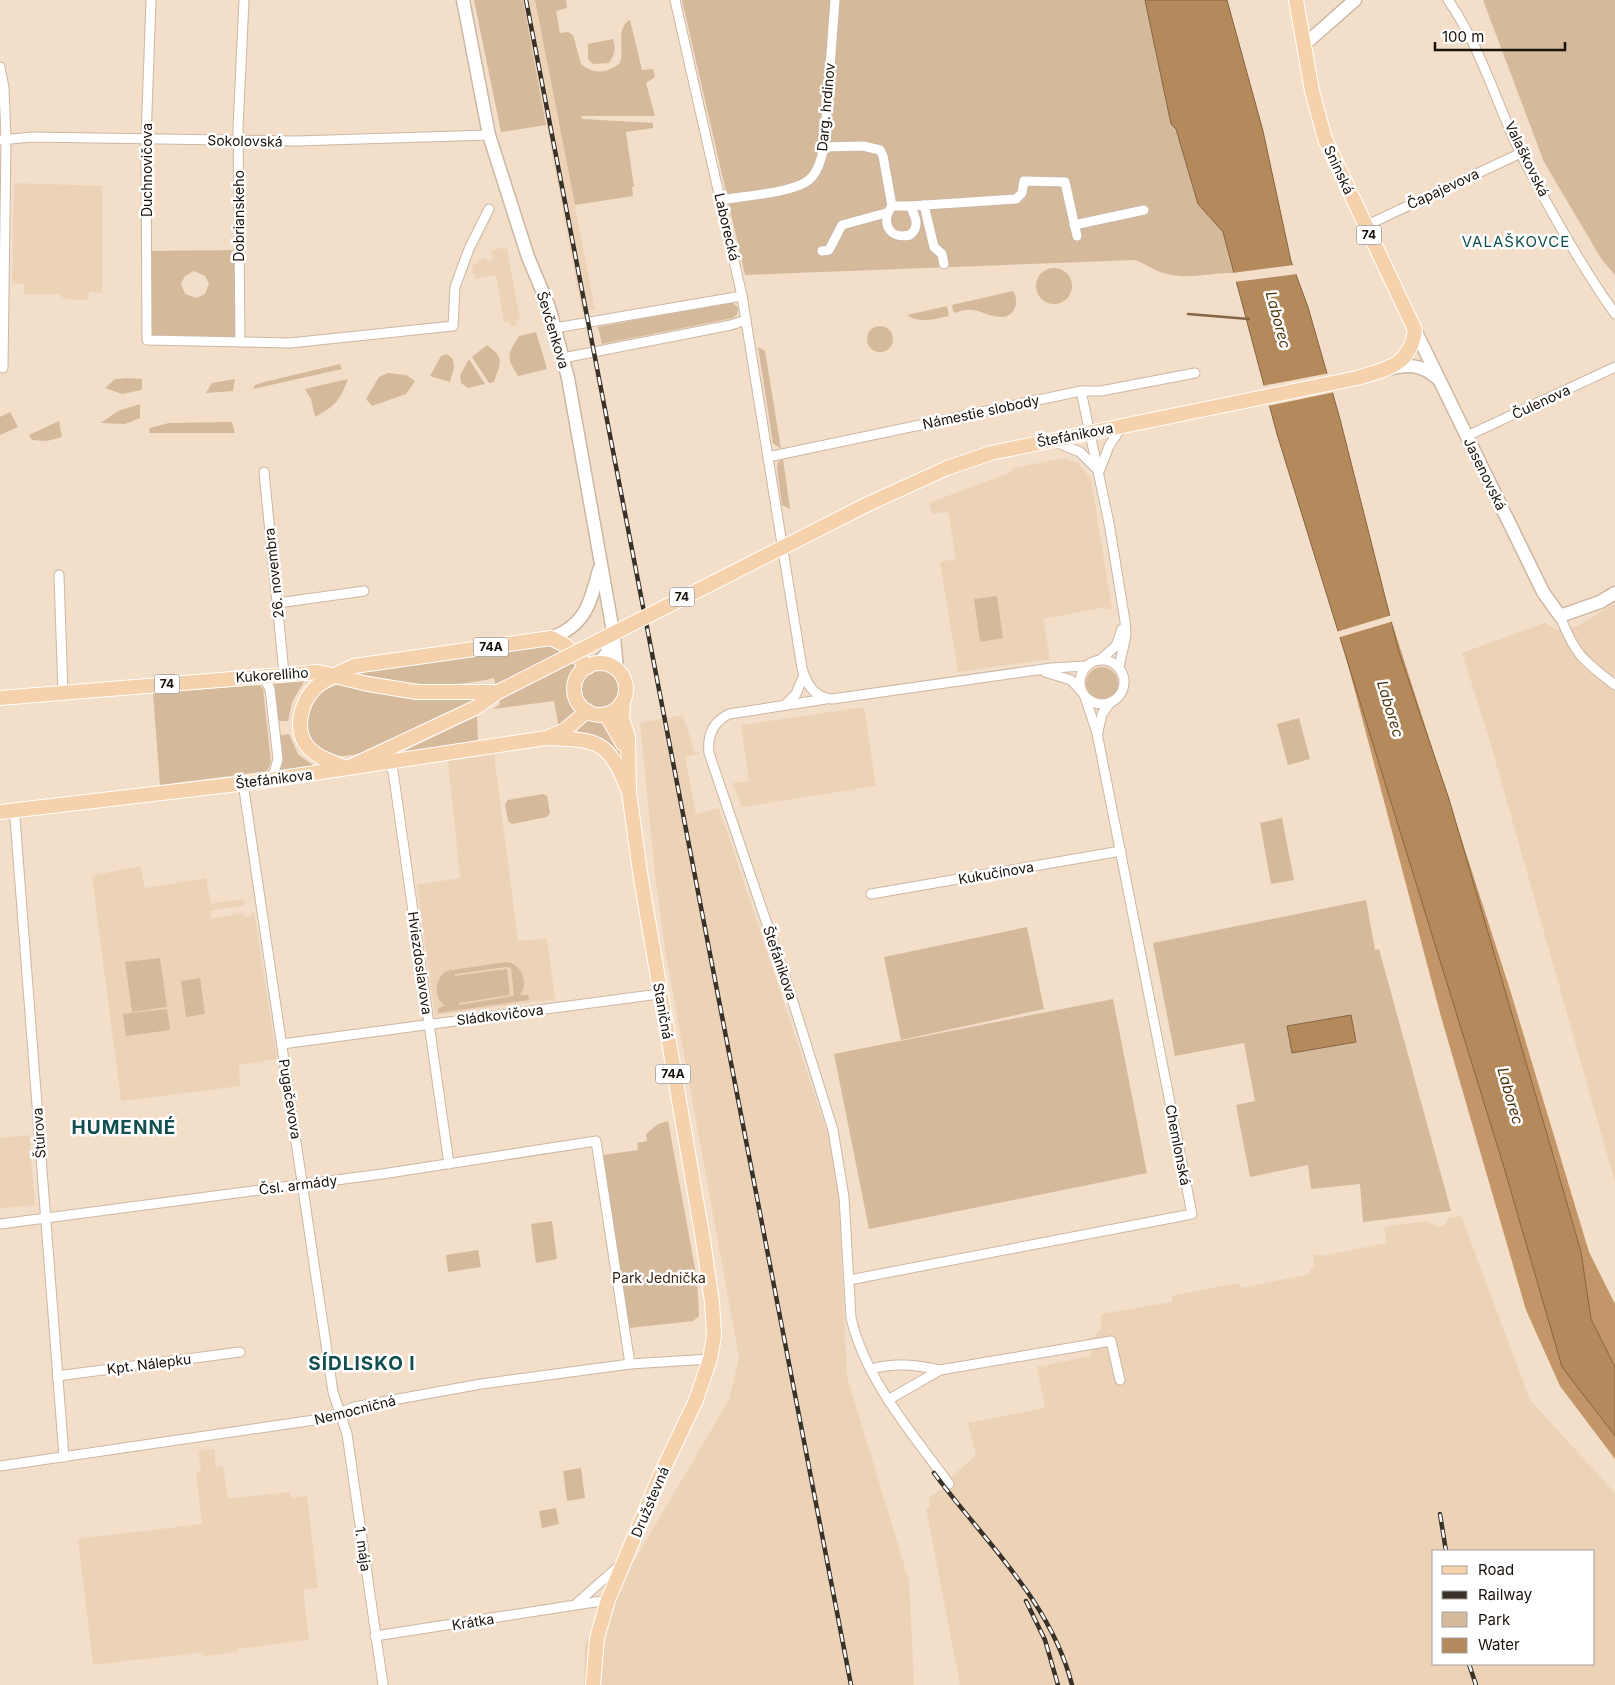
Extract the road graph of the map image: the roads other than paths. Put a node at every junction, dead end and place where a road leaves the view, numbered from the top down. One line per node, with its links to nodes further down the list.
1 (151, 0): 12 (street, Duchnovičova)
2 (244, 0): 14 (street, Dobrianskeho)
3 (464, 0): 11 (main road, Ševčenkova)
4 (675, 0): 17 (street, Laborecká)
5 (835, 0): 15 (street, Darg. hrdinov)
6 (1296, 0): 9 (main road, Sninská / 74)
7 (1355, 0): 9 (main road)
8 (1448, 0): 16 (street, Valaškovská)
9 (1304, 45): 24 (main road, Sninská / 74)
10 (0, 67): 13 (street)
11 (489, 135): 14 (street, Sokolovská); 31 (main road, Ševčenkova)
12 (146, 139): 13 (street, Sokolovská); 14 (street, Sokolovská); 33 (street, Duchnovičova)
13 (3, 140): 36 (street)
14 (238, 141): 33 (street, Dobrianskeho)
15 (824, 147): 17 (street, Darg. hrdinov); 21 (street)
16 (1521, 153): 24 (street, Čapajevova); 29 (street, Valaškovská)
17 (720, 200): 28 (street, Laborecká)
18 (924, 205): 19 (street); 23 (street); 27 (street)
19 (910, 206): 21 (street); 21 (street)
20 (489, 209): 33 (street)
21 (889, 209): 26 (street)
22 (1144, 210): 23 (street)
23 (1074, 225): 25 (street)
24 (1365, 226): 32 (main road, Sninská / 74)
25 (1077, 236)
26 (822, 251)
27 (944, 264)
28 (742, 296): 30 (street, Laborecká); 31 (street)
29 (1615, 314)
30 (746, 320): 34 (street); 45 (street, Laborecká)
31 (555, 328): 34 (main road, Ševčenkova)
32 (1415, 330): 37 (main road, 74); 39 (main road, Jasenovská)
33 (240, 342)
34 (563, 358): 48 (main road, Ševčenkova)
35 (1615, 367): 43 (street, Čulenova)
36 (3, 368)
37 (1384, 370): 39 (main road); 41 (main road, Štefánikova / 74)
38 (1195, 373): 40 (street, Námestie slobody)
39 (1439, 379): 43 (main road, Jasenovská)
40 (1081, 390): 42 (street); 45 (street, Námestie slobody)
41 (1122, 425): 42 (main road, Štefánikova / 74); 47 (street)
42 (1090, 431): 44 (main road, Štefánikova / 74); 47 (street)
43 (1467, 436): 53 (main road, Jasenovská)
44 (1050, 440): 47 (street); 68 (main road, Štefánikova / 74, bridge)
45 (768, 457): 66 (street)
46 (264, 472): 52 (street, 26. novembra)
47 (1099, 472): 54 (street)
48 (600, 565): 55 (main road, Ševčenkova); 56 (main road)
49 (59, 575): 69 (street)
50 (364, 591): 52 (street)
51 (1615, 593): 53 (main road)
52 (278, 602): 63 (street, 26. novembra)
53 (1560, 616): 67 (street, Jasenovská)
54 (1125, 621): 57 (street); 60 (street)
55 (614, 637): 58 (main road); 61 (main road, Ševčenkova)
56 (551, 638): 58 (main road); 65 (main road, Kukorelliho / 74A)
57 (1100, 660): 59 (street); 60 (street)
58 (592, 665): 61 (main road); 76 (main road)
59 (1087, 666): 62 (street, Štefánikova); 70 (street)
60 (1119, 667): 74 (street)
61 (617, 669): 73 (main road, 74A)
62 (1040, 671): 70 (street, Štefánikova); 72 (street, Štefánikova)
63 (284, 673): 64 (main road, Kukorelliho / 74); 65 (main road, Kukorelliho / 74)
64 (262, 675): 69 (main road, Kukorelliho / 74); 83 (street)
65 (334, 675): 68 (main road, 74); 82 (main road)
66 (804, 675): 72 (street); 75 (street)
67 (1615, 685)
68 (498, 692): 82 (main road, 74)
69 (63, 694): 71 (main road, Kukorelliho / 74)
70 (1084, 694): 74 (street); 78 (street, Chemlonská)
71 (0, 698)
72 (826, 699): 75 (street, Štefánikova)
73 (623, 701): 77 (main road); 80 (main road, 74A)
74 (1110, 703): 78 (street)
75 (785, 705): 96 (street, Štefánikova)
76 (587, 711): 77 (main road); 79 (main road, 74A)
77 (606, 714): 80 (main road, 74A)
78 (1097, 733): 87 (street, Chemlonská)
79 (546, 738): 81 (main road, Štefánikova / 74A); 85 (main road, 74A)
80 (629, 759): 85 (main road, Staničná / 74A)
81 (386, 763): 82 (main road, Štefánikova / 74A); 90 (street, Hviezdoslavova)
82 (347, 768): 83 (main road, Štefánikova / 74)
83 (268, 780): 84 (main road, Štefánikova / 74)
84 (243, 783): 86 (main road, Štefánikova / 74); 91 (street, Pugačevova)
85 (629, 792): 89 (main road, Staničná / 74A)
86 (4, 812): 94 (street, Štúrova)
87 (1120, 852): 88 (street, Kukučínova); 96 (street, Chemlonská)
88 (871, 894)
89 (659, 994): 90 (street, Sládkovičova); 97 (main road, Staničná / 74A)
90 (430, 1024): 91 (street, Sládkovičova); 92 (street, Hviezdoslavova)
91 (282, 1044): 93 (street, Pugačevova)
92 (449, 1164): 93 (street, Čsl. armády); 100 (street, Čsl. armády)
93 (303, 1184): 94 (street, Čsl. armády); 106 (street, Pugačevova)
94 (45, 1218): 95 (street, Čsl. armády); 103 (street, Štúrova)
95 (0, 1224)
96 (849, 1280): 101 (street, Štefánikova)
97 (713, 1321): 99 (main road, Družstevná / 74A)
98 (240, 1352): 103 (street, Kpt. Nálepku)
99 (710, 1359): 100 (street, Nemocničná); 110 (main road, Družstevná / 74A)
100 (630, 1364): 106 (street, Nemocničná)
101 (871, 1369): 102 (street); 105 (street, Štefánikova)
102 (940, 1370): 104 (street); 105 (street)
103 (57, 1376): 107 (street, Štúrova)
104 (1120, 1380)
105 (888, 1400): 109 (street, Štefánikova)
106 (340, 1414): 107 (street, Nemocničná); 113 (street, 1. mája)
107 (64, 1457): 108 (street, Nemocničná)
108 (0, 1466)
109 (949, 1484)
110 (624, 1562): 111 (main road, Družstevná / 74A); 112 (street, Krátka)
111 (608, 1600): 112 (street, Krátka); 115 (main road, Družstevná / 74A)
112 (570, 1607): 113 (street, Krátka)
113 (376, 1636): 114 (street, 1. mája)
114 (383, 1685)
115 (593, 1685)

